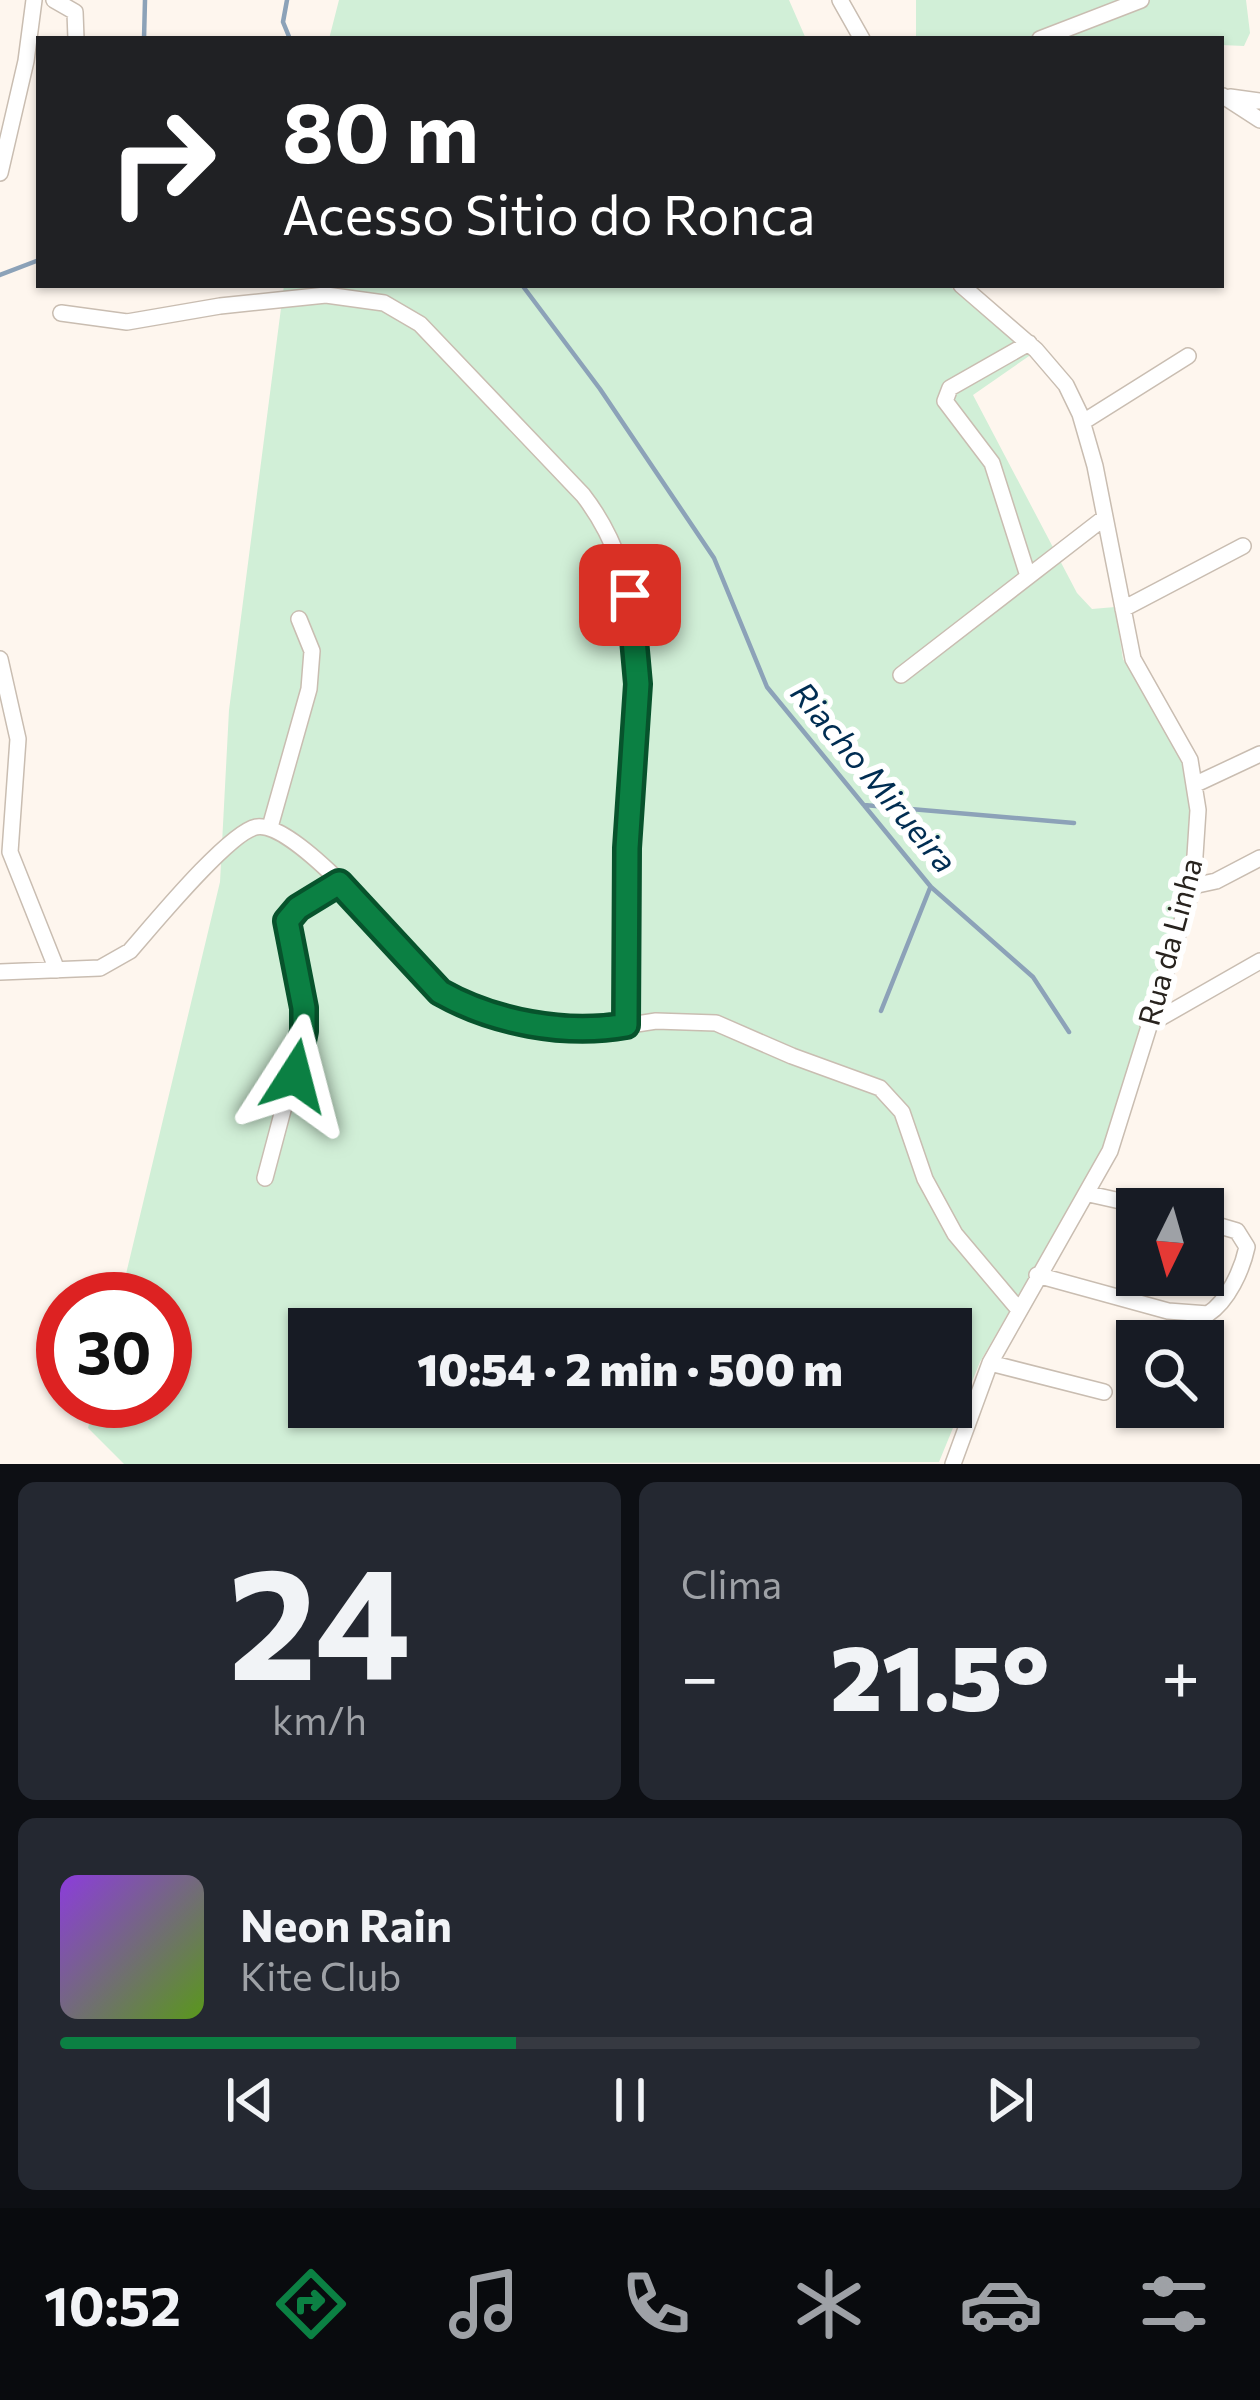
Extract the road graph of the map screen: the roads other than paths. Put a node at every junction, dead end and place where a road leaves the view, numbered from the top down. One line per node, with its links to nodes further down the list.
1 (34, 0): 12 (street)
2 (54, 0): 5 (street)
3 (840, 0): 6 (street)
4 (1141, 0): 7 (street)
5 (76, 36)
6 (860, 36)
7 (1048, 36)
8 (1224, 96): 10 (street)
9 (1224, 97): 11 (street)
10 (1260, 101)
11 (1260, 120)
12 (0, 173)
13 (965, 288): 15 (street, Rua da Linha)
14 (62, 313): 35 (street)
15 (1029, 343): 17 (street, Rua da Linha); 20 (street)
16 (1188, 356): 17 (street)
17 (1083, 422): 18 (street, Rua da Linha)
18 (1104, 518): 20 (street); 21 (street, Rua da Linha)
19 (1243, 546): 21 (street)
20 (1028, 576): 24 (street)
21 (1123, 609): 26 (street, Rua da Linha)
22 (299, 619): 27 (street)
23 (0, 659): 32 (street)
24 (902, 675)
25 (1260, 754): 26 (street)
26 (1196, 784): 30 (street, Rua da Linha)
27 (269, 827): 29 (street); 32 (street)
28 (1260, 858): 30 (street)
29 (339, 883): 35 (street); 36 (street)
30 (1193, 886): 34 (street, Rua da Linha)
31 (1260, 961): 34 (street)
32 (57, 970): 33 (street)
33 (0, 972)
34 (1148, 1024): 37 (street, Rua da Linha)
35 (626, 1025): 43 (street)
36 (265, 1178)
37 (1089, 1194): 38 (street); 40 (street, Rua da Linha)
38 (1116, 1200)
39 (1224, 1227): 42 (street)
40 (1037, 1275): 41 (street); 43 (street, Rua da Linha)
41 (1116, 1295)
42 (1119, 1296)
43 (1018, 1310): 44 (street, Rua da Linha)
44 (990, 1363): 45 (street); 46 (street, Rua da Linha)
45 (1104, 1392)
46 (953, 1464)

